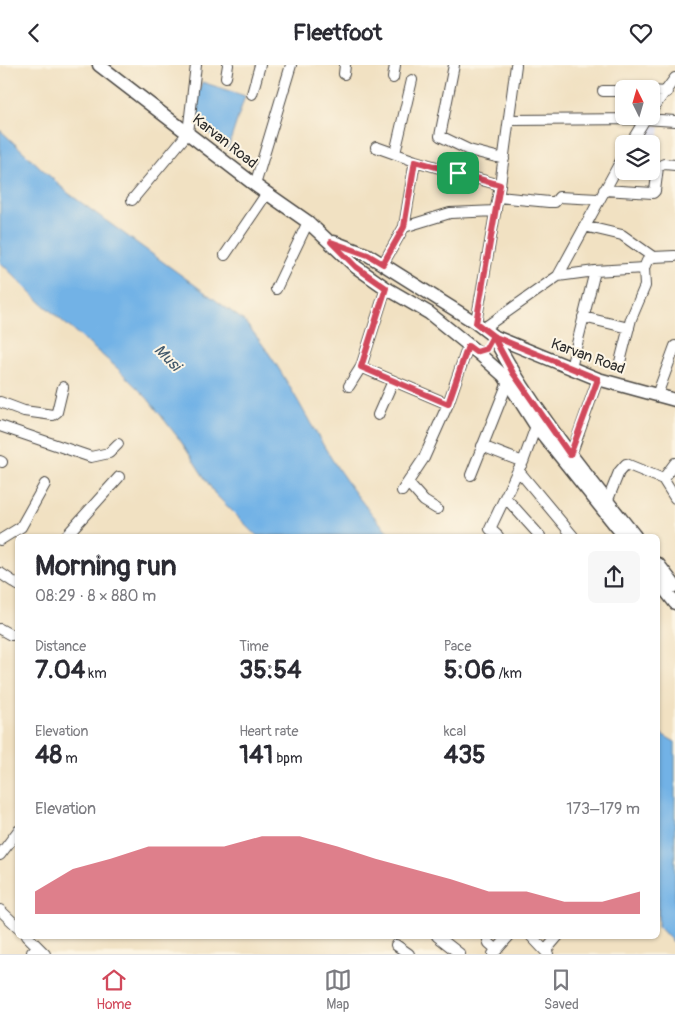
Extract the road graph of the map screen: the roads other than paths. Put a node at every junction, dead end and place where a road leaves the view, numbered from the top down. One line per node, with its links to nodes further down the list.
1 (196, 65): 23 (street)
2 (228, 65): 9 (street)
3 (260, 65): 17 (street)
4 (291, 65): 30 (street)
5 (395, 65): 11 (street)
6 (454, 65): 26 (street)
7 (516, 65): 21 (street)
8 (104, 67): 23 (street, Karvan Road)
9 (226, 77)
10 (675, 77): 16 (street)
11 (393, 78)
12 (412, 80): 25 (street)
13 (603, 91): 14 (street)
14 (615, 91)
15 (660, 91): 16 (street)
16 (667, 91): 18 (street)
17 (252, 94)
18 (660, 99)
19 (615, 116): 21 (street)
20 (660, 118): 22 (street)
21 (509, 120): 26 (street)
22 (675, 121)
23 (188, 133): 30 (street, Karvan Road); 35 (street)
24 (376, 147): 25 (street)
25 (395, 153): 27 (street)
26 (504, 159): 31 (street)
27 (415, 161): 31 (street); 39 (street)
28 (675, 165): 33 (street)
29 (615, 170): 33 (street)
30 (255, 185): 32 (street, Karvan Road)
31 (500, 185): 34 (street)
32 (267, 193): 37 (street, Karvan Road); 41 (street)
33 (601, 194): 34 (street); 38 (street)
34 (498, 197): 36 (street)
35 (132, 200)
36 (496, 211): 39 (street); 52 (street)
37 (308, 222): 40 (street, Karvan Road); 49 (street)
38 (584, 226): 43 (street); 47 (street)
39 (404, 227): 44 (street)
40 (331, 242): 44 (street, Karvan Road); 48 (street, Karvan Road)
41 (225, 255)
42 (675, 256): 43 (street)
43 (654, 257): 45 (street)
44 (383, 264): 52 (street, Karvan Road)
45 (644, 268): 46 (street); 51 (street)
46 (594, 271): 47 (street); 50 (street)
47 (558, 276): 52 (street)
48 (386, 288): 54 (street, Karvan Road); 56 (street)
49 (276, 289)
50 (583, 317): 51 (street); 57 (street)
51 (628, 328): 55 (street)
52 (484, 329): 54 (street); 57 (street, Karvan Road); 72 (street)
53 (675, 347): 63 (street)
54 (472, 349): 60 (street, Karvan Road); 66 (street)
55 (620, 362)
56 (361, 367): 59 (street); 61 (street)
57 (571, 368): 58 (street, Karvan Road)
58 (598, 379): 63 (street, Karvan Road); 72 (street)
59 (393, 381): 66 (street); 67 (street)
60 (508, 382): 69 (street, Karvan Road); 71 (street)
61 (349, 386)
62 (63, 387): 65 (street)
63 (657, 395): 64 (street, Karvan Road)
64 (675, 399)
65 (0, 402)
66 (448, 404): 82 (street)
67 (378, 415)
68 (0, 426): 70 (street)
69 (536, 426): 74 (street); 87 (street, Karvan Road)
70 (118, 444)
71 (482, 446): 74 (street); 75 (street)
72 (570, 455): 81 (street)
73 (675, 463): 77 (street)
74 (521, 466): 79 (street); 86 (street)
75 (471, 475)
76 (119, 477): 83 (street)
77 (663, 479): 80 (street); 81 (street)
78 (45, 484): 89 (street)
79 (505, 497): 84 (street); 85 (street)
80 (675, 498)
81 (607, 502): 88 (street)
82 (437, 509)
83 (68, 534)
84 (496, 534)
85 (538, 534)
86 (572, 534)
87 (622, 534)
88 (633, 534)
89 (0, 540)
90 (660, 567): 94 (street)
91 (0, 573): 92 (street)
92 (15, 583)
93 (660, 584): 95 (street)
94 (675, 586)
95 (675, 603)
96 (0, 629): 97 (street)
97 (15, 634)
98 (15, 835): 99 (street)
99 (0, 855)
100 (0, 910): 101 (street)
101 (15, 924)
102 (30, 939): 111 (street)
103 (441, 939): 113 (street)
104 (488, 939): 109 (street)
105 (506, 939): 109 (street)
106 (533, 939): 110 (street)
107 (556, 939): 110 (street)
108 (396, 945): 112 (street)
109 (495, 952)
110 (547, 952)
111 (45, 954)
112 (409, 954)
113 (460, 954)

